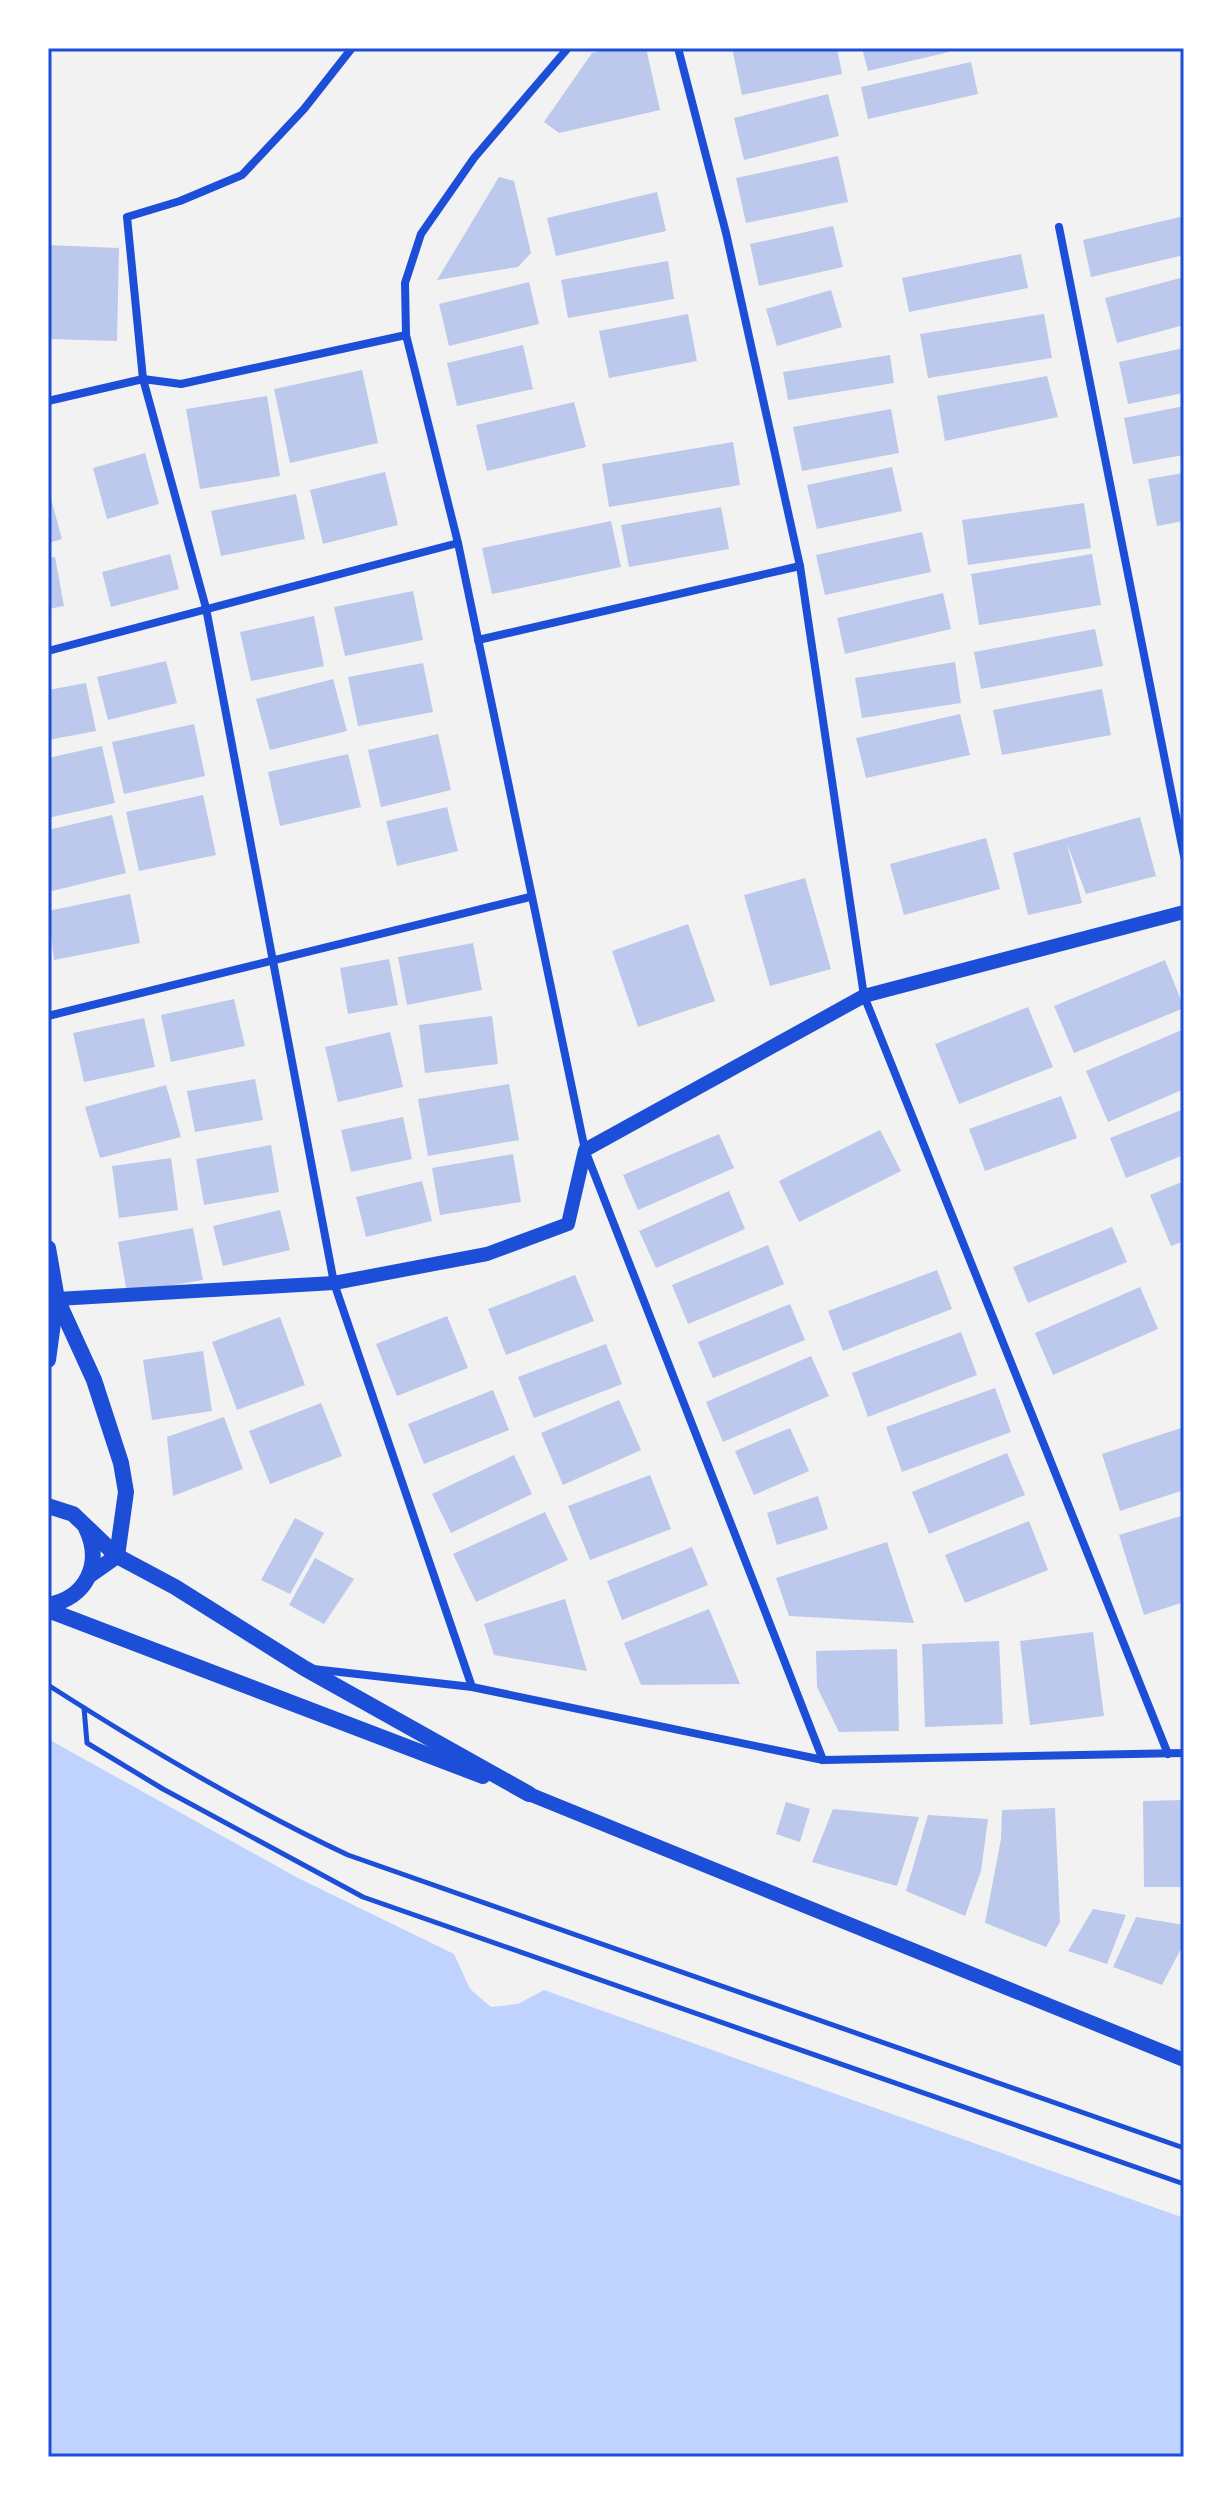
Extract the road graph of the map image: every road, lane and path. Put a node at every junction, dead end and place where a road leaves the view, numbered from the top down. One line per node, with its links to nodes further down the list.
1 (352, 48): 6 (street)
2 (568, 48): 5 (street)
3 (678, 48): 9 (street)
4 (1059, 227): 13 (street)
5 (406, 335): 6 (street); 8 (street)
6 (143, 379): 7 (street); 10 (street)
7 (48, 401)
8 (458, 543): 10 (street); 11 (street)
9 (800, 566): 11 (street); 17 (street)
10 (206, 608): 12 (street); 16 (street)
11 (478, 640): 14 (street)
12 (48, 651)
13 (1184, 856)
14 (530, 897): 16 (street); 19 (street)
15 (1184, 912): 17 (street)
16 (274, 960): 18 (street); 21 (street)
17 (864, 996): 19 (street); 34 (street)
18 (48, 1016)
19 (585, 1150): 21 (street); 35 (street)
20 (48, 1248): 22 (main road)
21 (334, 1283): 22 (street); 31 (street)
22 (57, 1299): 23 (main road); 26 (main road)
23 (48, 1360)
24 (48, 1506): 25 (main road)
25 (85, 1527): 26 (main road); 27 (main road)
26 (117, 1556): 27 (main road); 29 (main road)
27 (90, 1575): 28 (main road)
28 (48, 1608): 36 (main road)
29 (304, 1668): 31 (street); 36 (main road)
30 (48, 1685): 32 (path)
31 (472, 1687): 35 (street)
32 (84, 1708): 38 (path); 39 (path)
33 (1184, 1753): 34 (street)
34 (1168, 1754): 35 (street)
35 (823, 1760)
36 (529, 1794): 37 (street)
37 (1184, 2060)
38 (1184, 2148)
39 (1184, 2184)

